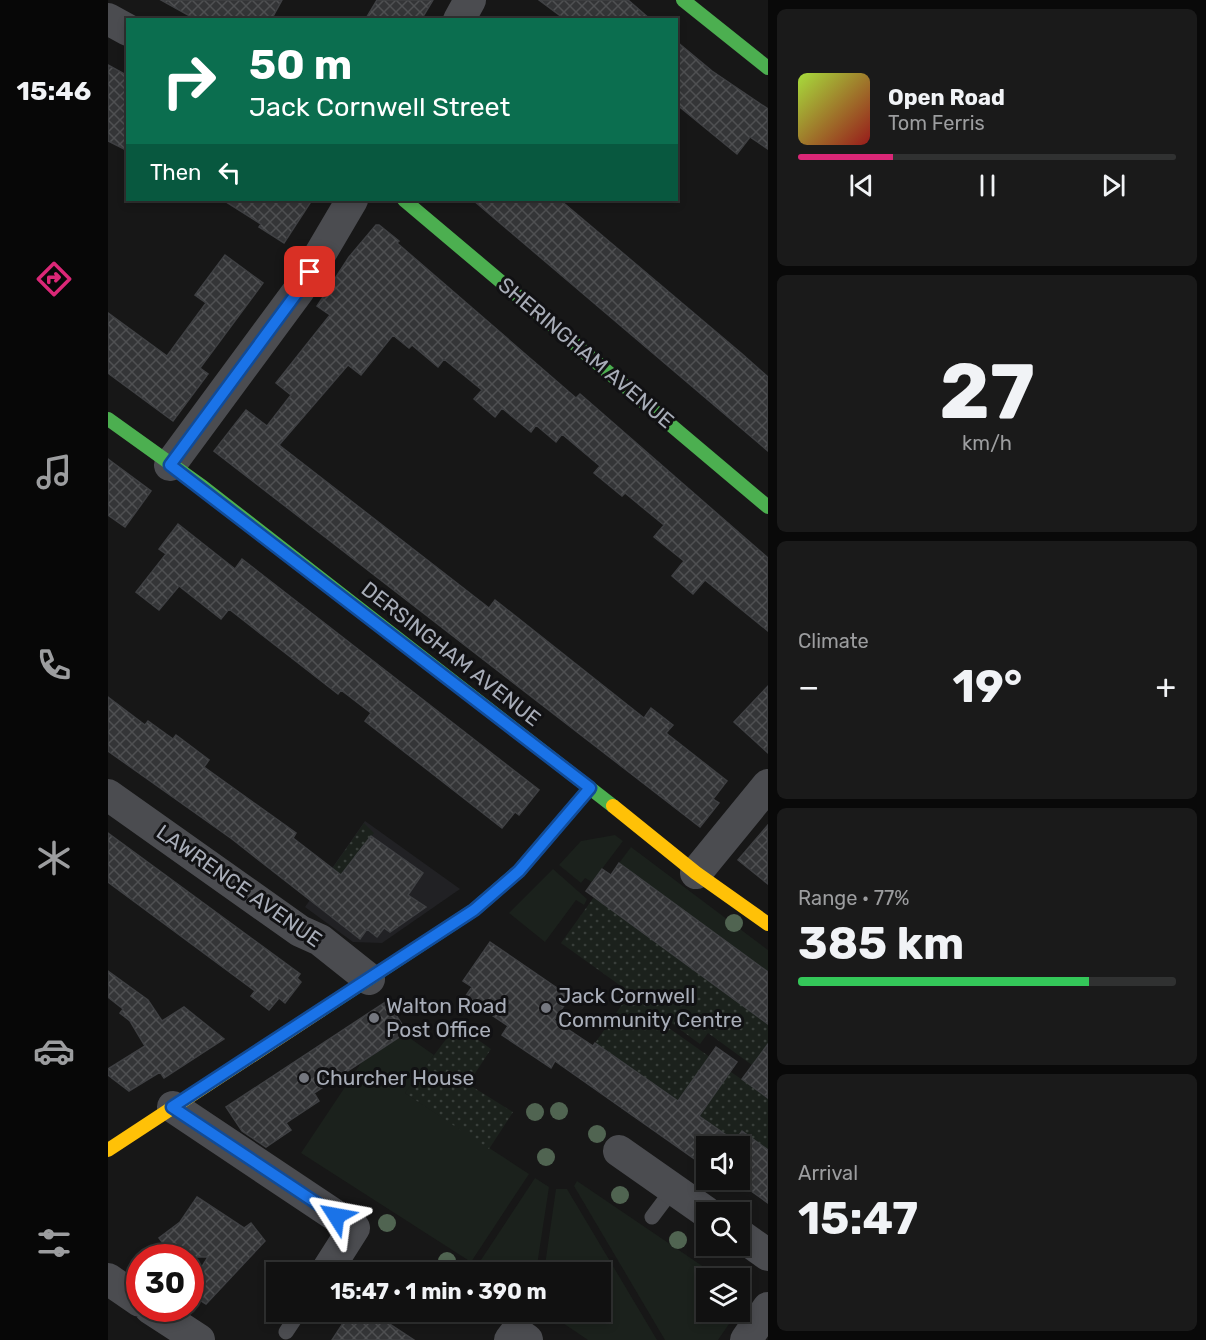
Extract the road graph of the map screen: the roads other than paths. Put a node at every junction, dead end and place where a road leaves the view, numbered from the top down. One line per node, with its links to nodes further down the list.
1 (470, 0): 3 (street)
2 (683, 0): 6 (street)
3 (460, 18)
4 (108, 19): 5 (street)
5 (126, 29)
6 (768, 68)
7 (351, 201): 10 (street)
8 (405, 201): 11 (street, SHERINGHAM AVENUE)
9 (108, 419): 10 (street, DERSINGHAM AVENUE)
10 (170, 465): 13 (street, DERSINGHAM AVENUE)
11 (768, 507)
12 (768, 785): 15 (street)
13 (590, 788): 15 (street, DERSINGHAM AVENUE); 17 (street)
14 (108, 795): 17 (street, LAWRENCE AVENUE)
15 (696, 873): 16 (street, DERSINGHAM AVENUE)
16 (768, 924)
17 (369, 979): 18 (street)
18 (172, 1107): 19 (street); 26 (street)
19 (108, 1150)
20 (619, 1151): 21 (street)
21 (672, 1189): 22 (street); 23 (lane)
22 (696, 1205)
23 (652, 1217)
24 (750, 1242): 25 (street)
25 (768, 1255)
26 (332, 1262)
27 (108, 1279): 28 (street)
28 (126, 1291)
29 (768, 1308): 36 (street)
30 (171, 1322): 33 (street)
31 (293, 1322): 32 (lane)
32 (286, 1332)
33 (199, 1340)
34 (510, 1340): 35 (street)
35 (527, 1340)
36 (746, 1340)

